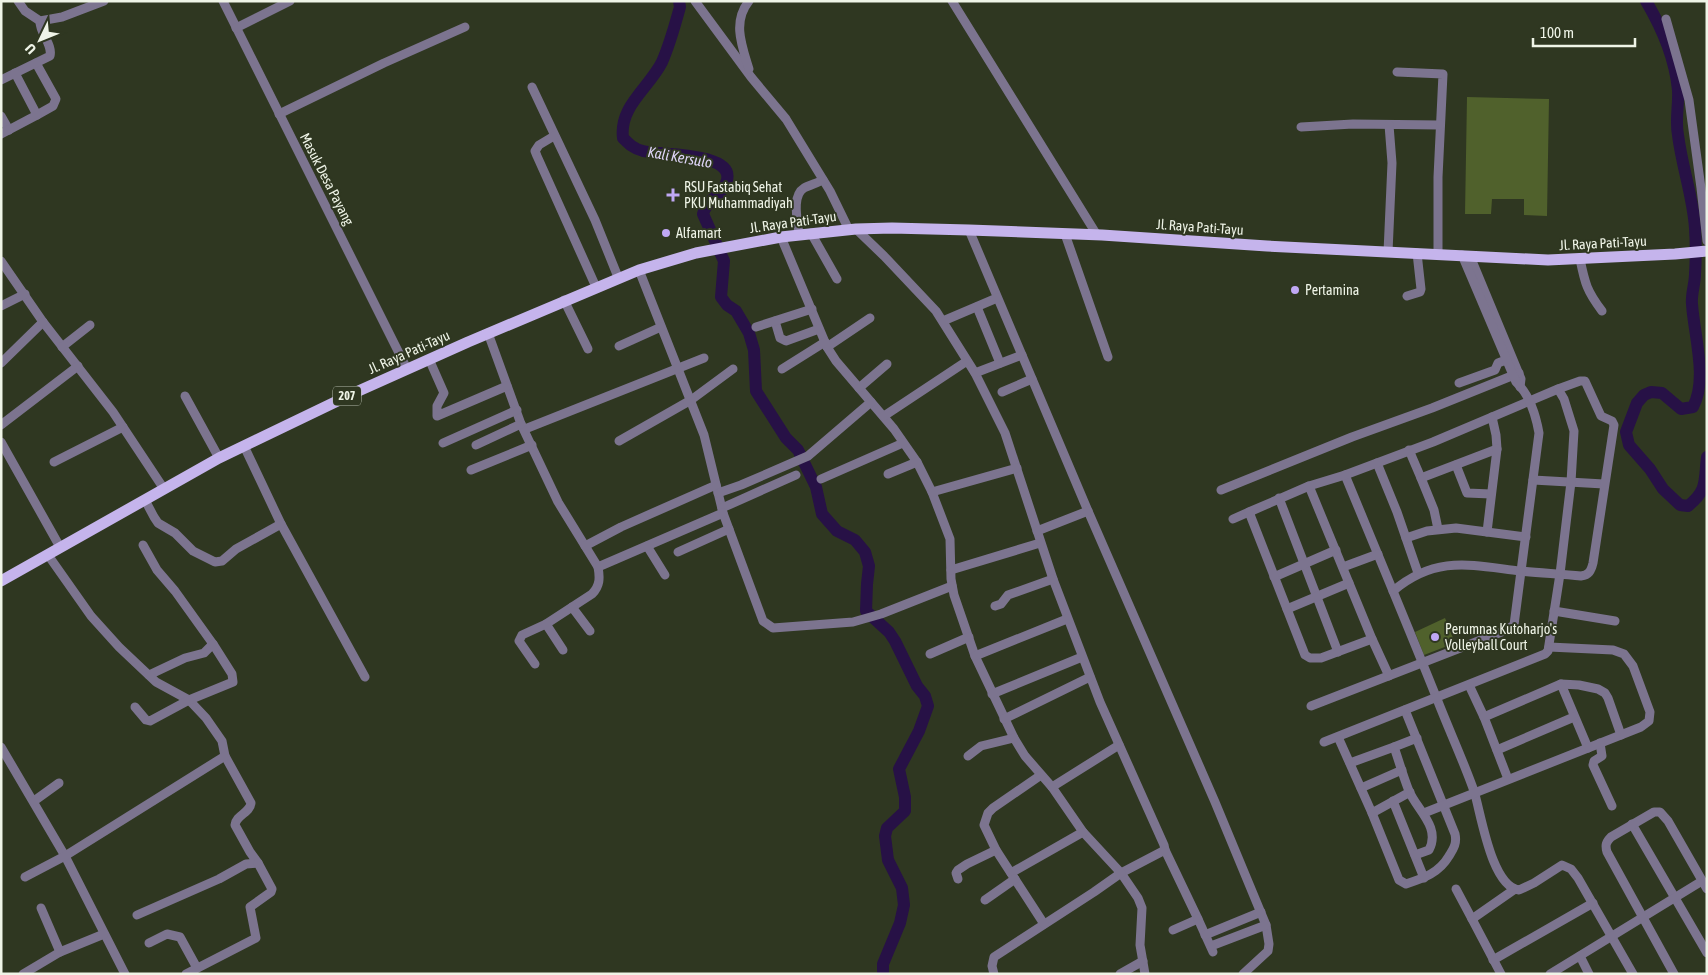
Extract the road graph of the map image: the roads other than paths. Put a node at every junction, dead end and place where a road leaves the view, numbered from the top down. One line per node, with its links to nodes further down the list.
1 (18, 1): 9 (street)
2 (104, 1): 9 (street)
3 (222, 1): 11 (street, Masuk Desa Payang)
4 (290, 1): 11 (street)
5 (695, 1): 15 (street)
6 (952, 1): 34 (street)
7 (748, 2): 15 (street)
8 (1666, 19): 27 (street)
9 (40, 20): 12 (street)
10 (465, 27): 19 (street)
11 (236, 28): 19 (street, Masuk Desa Payang)
12 (36, 63): 14 (street); 18 (street)
13 (1398, 72): 21 (street)
14 (15, 73): 16 (street); 18 (street)
15 (751, 77): 28 (street)
16 (1, 80)
17 (532, 86): 25 (street)
18 (37, 114): 24 (street)
19 (279, 114): 80 (street, Masuk Desa Payang)
20 (1, 116): 24 (street)
21 (1440, 124): 22 (street); 40 (street)
22 (1390, 125): 23 (street); 37 (street)
23 (1301, 127)
24 (5, 132)
25 (554, 136): 45 (street); 47 (street)
26 (1707, 146): 27 (street)
27 (1696, 147): 29 (street)
28 (823, 180): 30 (street); 32 (street)
29 (1704, 187): 36 (street)
30 (852, 230): 31 (main road, Jl. Raya Pati-Tayu); 32 (main road, Jl. Raya Pati-Tayu); 58 (street)
31 (969, 230): 33 (main road, Jl. Raya Pati-Tayu); 50 (street)
32 (805, 234): 35 (main road, Jl. Raya Pati-Tayu); 46 (street)
33 (1065, 234): 34 (main road, Jl. Raya Pati-Tayu); 72 (street)
34 (1097, 235): 37 (main road, Jl. Raya Pati-Tayu)
35 (782, 237): 44 (main road, Jl. Raya Pati-Tayu / 207); 54 (street)
36 (1707, 241)
37 (1388, 252): 39 (main road, Jl. Raya Pati-Tayu)
38 (1704, 252): 42 (main road, Jl. Raya Pati-Tayu)
39 (1418, 253): 40 (main road, Jl. Raya Pati-Tayu); 49 (street)
40 (1438, 254): 41 (main road, Jl. Raya Pati-Tayu)
41 (1466, 255): 42 (main road, Jl. Raya Pati-Tayu); 69 (street)
42 (1580, 259): 55 (street)
43 (1, 261): 48 (street)
44 (639, 270): 45 (main road, Jl. Raya Pati-Tayu / 207); 61 (street)
45 (618, 277): 47 (main road, Jl. Raya Pati-Tayu / 207)
46 (837, 279)
47 (596, 287): 51 (main road, Jl. Raya Pati-Tayu / 207)
48 (25, 294): 52 (street); 59 (street)
49 (1407, 296)
50 (997, 298): 53 (street); 70 (street)
51 (564, 300): 64 (main road, Jl. Raya Pati-Tayu / 207); 68 (street)
52 (1, 306)
53 (977, 307): 58 (street); 76 (street)
54 (812, 309): 57 (street); 63 (street)
55 (1602, 311)
56 (870, 318): 65 (street)
57 (775, 321): 62 (street); 63 (street)
58 (942, 321): 74 (street)
59 (43, 322): 67 (street); 75 (street)
60 (90, 326): 67 (street)
61 (661, 327): 66 (street); 82 (street)
62 (756, 328)
63 (820, 329): 65 (street)
64 (488, 333): 73 (main road, Jl. Raya Pati-Tayu / 207); 87 (street)
65 (826, 345): 79 (street); 88 (street)
66 (619, 346)
67 (62, 347): 78 (street)
68 (588, 350)
69 (1505, 354): 84 (street); 86 (street)
70 (1022, 355): 76 (street); 85 (street)
71 (704, 358): 82 (street)
72 (1108, 358)
73 (429, 359): 80 (main road, Jl. Raya Pati-Tayu / 207); 87 (street)
74 (967, 360): 83 (street); 96 (street)
75 (1, 363)
76 (1000, 363): 83 (street)
77 (888, 364): 88 (street)
78 (78, 366): 98 (street); 99 (street)
79 (782, 368)
80 (406, 369): 107 (main road, Jl. Raya Pati-Tayu / 207)
81 (733, 369): 92 (street)
82 (678, 370): 92 (street); 100 (street)
83 (975, 373): 115 (street)
84 (1516, 374): 94 (street); 128 (street)
85 (1032, 379): 90 (street); 134 (street)
86 (1459, 384)
87 (507, 386): 95 (street)
88 (859, 388): 93 (street)
89 (1558, 389): 94 (street); 123 (street); 124 (street)
90 (1002, 392)
91 (185, 396): 110 (street)
92 (691, 400): 101 (street); 127 (street)
93 (871, 402): 96 (street); 127 (street)
94 (1528, 402): 97 (street); 122 (street)
95 (517, 410): 100 (street); 103 (street)
96 (884, 416): 104 (street)
97 (1492, 417): 108 (street); 109 (street)
98 (1, 425)
99 (123, 427): 111 (street); 126 (street)
100 (523, 427): 105 (street); 106 (street)
101 (619, 441)
102 (1, 442): 148 (street)
103 (443, 443)
104 (903, 443): 112 (street); 121 (street)
105 (476, 445)
106 (532, 445): 116 (street); 146 (street)
107 (244, 446): 110 (main road, Jl. Raya Pati-Tayu / 207); 137 (street)
108 (1497, 449): 114 (street); 130 (street)
109 (1409, 450): 113 (street); 120 (street)
110 (219, 458): 126 (main road, Jl. Raya Pati-Tayu / 207)
111 (54, 462)
112 (917, 462): 117 (street); 129 (street)
113 (1377, 463): 119 (street); 143 (street)
114 (1456, 464): 120 (street); 130 (street)
115 (1017, 468): 129 (street); 140 (street)
116 (471, 470)
117 (888, 474)
118 (796, 475): 133 (street)
119 (1345, 475): 125 (street); 151 (street)
120 (1421, 478): 139 (street)
121 (821, 479)
122 (1533, 480): 123 (street); 142 (street)
123 (1571, 482): 124 (street); 159 (street)
124 (1604, 484): 159 (street)
125 (1309, 486): 131 (street); 149 (street)
126 (164, 488): 132 (main road, Jl. Raya Pati-Tayu / 207)
127 (717, 489): 133 (street); 146 (street)
128 (1222, 490)
129 (932, 492): 156 (street)
130 (1490, 494): 141 (street)
131 (1279, 498): 135 (street); 153 (street)
132 (145, 500): 137 (street); 148 (main road, Jl. Raya Pati-Tayu / 207)
133 (722, 510): 138 (street); 147 (street)
134 (1088, 511): 140 (street); 249 (street)
135 (1249, 512): 136 (street); 161 (street)
136 (1233, 519)
137 (281, 524): 189 (street)
138 (729, 529): 150 (street); 165 (street)
139 (1438, 529): 141 (street); 143 (street)
140 (1036, 531): 144 (street)
141 (1487, 532): 142 (street)
142 (1526, 537): 157 (street)
143 (1406, 538): 158 (street)
144 (1040, 543): 156 (street); 162 (street)
145 (143, 545): 178 (street)
146 (585, 546): 154 (street)
147 (647, 546): 154 (street); 160 (street)
148 (60, 547): 152 (main road, Jl. Raya Pati-Tayu / 207)
149 (1336, 550): 153 (street); 155 (street)
150 (678, 552)
151 (1378, 554): 155 (street); 166 (street)
152 (48, 555): 163 (main road, Jl. Raya Pati-Tayu / 207); 187 (street)
153 (1304, 564): 161 (street); 167 (street)
154 (598, 567): 169 (street)
155 (1343, 567): 164 (street)
156 (951, 570): 165 (street)
157 (1521, 571): 158 (street); 159 (street); 185 (street)
158 (1418, 573): 166 (street)
159 (1560, 574): 171 (street)
160 (665, 575)
161 (1274, 577): 170 (street)
162 (1053, 579): 168 (street); 172 (street)
163 (1, 581)
164 (1349, 583): 167 (street); 177 (street)
165 (952, 586): 176 (street)
166 (1393, 591): 185 (street)
167 (1317, 597): 170 (street); 181 (street)
168 (995, 606)
169 (572, 607): 174 (street); 175 (street)
170 (1287, 609): 181 (street)
171 (1554, 611): 173 (street); 179 (street)
172 (1067, 619): 183 (street); 184 (street)
173 (1615, 621)
174 (546, 624): 180 (street); 186 (street)
175 (590, 631)
176 (969, 637): 182 (street); 183 (street)
177 (1372, 639): 181 (street); 188 (street)
178 (213, 644): 187 (street); 195 (street)
179 (1549, 647): 192 (street); 202 (street)
180 (563, 650)
181 (1338, 652)
182 (930, 654)
183 (976, 656): 193 (street)
184 (1082, 657): 190 (street); 193 (street)
185 (1423, 662): 188 (street); 194 (street)
186 (535, 664)
187 (149, 675): 195 (street)
188 (1389, 676): 196 (street)
189 (365, 677)
190 (1090, 677): 201 (street); 208 (street)
191 (1561, 684): 199 (street); 200 (street); 202 (street)
192 (1470, 685): 194 (street); 199 (street)
193 (992, 694): 201 (street)
194 (1436, 698): 198 (street); 223 (street)
195 (189, 700): 197 (street); 213 (street)
196 (1311, 706)
197 (135, 707)
198 (1405, 710): 203 (street); 205 (street)
199 (1484, 717): 212 (street)
200 (1574, 717): 211 (street); 212 (street)
201 (1004, 719): 204 (street)
202 (1621, 735): 207 (street)
203 (1338, 736): 206 (street); 215 (street)
204 (1014, 738): 214 (street); 217 (street)
205 (1417, 738): 209 (street); 226 (street)
206 (1324, 742)
207 (1600, 743): 211 (street); 227 (street)
208 (1119, 745): 220 (street); 233 (street)
209 (1394, 746): 215 (street); 216 (street)
210 (1, 747): 224 (street)
211 (1588, 748): 218 (street)
212 (1497, 750): 218 (street)
213 (225, 756): 235 (street); 236 (street)
214 (968, 756)
215 (1350, 763): 221 (street)
216 (1402, 770): 221 (street); 222 (street)
217 (1041, 775): 220 (street); 232 (street)
218 (1508, 779): 223 (street)
219 (59, 783): 224 (street)
220 (1052, 787): 231 (street)
221 (1361, 788): 228 (street)
222 (1410, 792): 225 (street); 229 (street)
223 (1474, 792): 226 (street); 244 (street)
224 (34, 801): 235 (street)
225 (1393, 801): 228 (street); 234 (street)
226 (1444, 806): 229 (street); 240 (street)
227 (1612, 806)
228 (1372, 813): 240 (street)
229 (1424, 813): 234 (street)
230 (1632, 824): 242 (street); 245 (street); 251 (street)
231 (1083, 832): 237 (street); 238 (street)
232 (996, 850): 238 (street); 241 (street)
233 (1164, 850): 237 (street); 252 (street)
234 (1415, 855): 240 (street)
235 (65, 856): 239 (street); 257 (street)
236 (258, 862): 250 (street); 266 (street)
237 (1121, 873): 254 (street); 265 (street)
238 (1013, 876): 246 (street); 254 (street)
239 (25, 877)
240 (1424, 878)
241 (958, 879)
242 (1705, 885): 245 (street)
243 (1456, 889): 253 (street)
244 (1515, 890): 247 (street); 253 (street)
245 (1674, 899): 251 (street); 262 (street)
246 (985, 900)
247 (1593, 902): 259 (street); 264 (street)
248 (41, 908): 261 (street)
249 (1261, 912): 255 (street); 258 (street)
250 (137, 915)
251 (1643, 917): 259 (street); 279 (street)
252 (1198, 919): 256 (street); 258 (street)
253 (1472, 919): 264 (street)
254 (1044, 924): 271 (street)
255 (1266, 925): 258 (street); 274 (street)
256 (1173, 930)
257 (104, 934): 261 (street); 269 (street)
258 (1206, 935)
259 (1612, 936): 263 (street); 278 (street)
260 (149, 943): 266 (street)
261 (60, 952): 267 (street)
262 (1707, 953)
263 (1580, 956): 276 (street); 277 (street)
264 (1493, 960): 275 (street)
265 (1144, 961): 272 (street); 273 (street)
266 (197, 968): 270 (street)
267 (40, 969): 268 (street)
268 (23, 974)
269 (125, 974)
270 (186, 974)
271 (994, 974)
272 (1120, 974)
273 (1145, 974)
274 (1243, 974)
275 (1501, 974)
276 (1550, 974)
277 (1589, 974)
278 (1633, 974)
279 (1674, 974)

